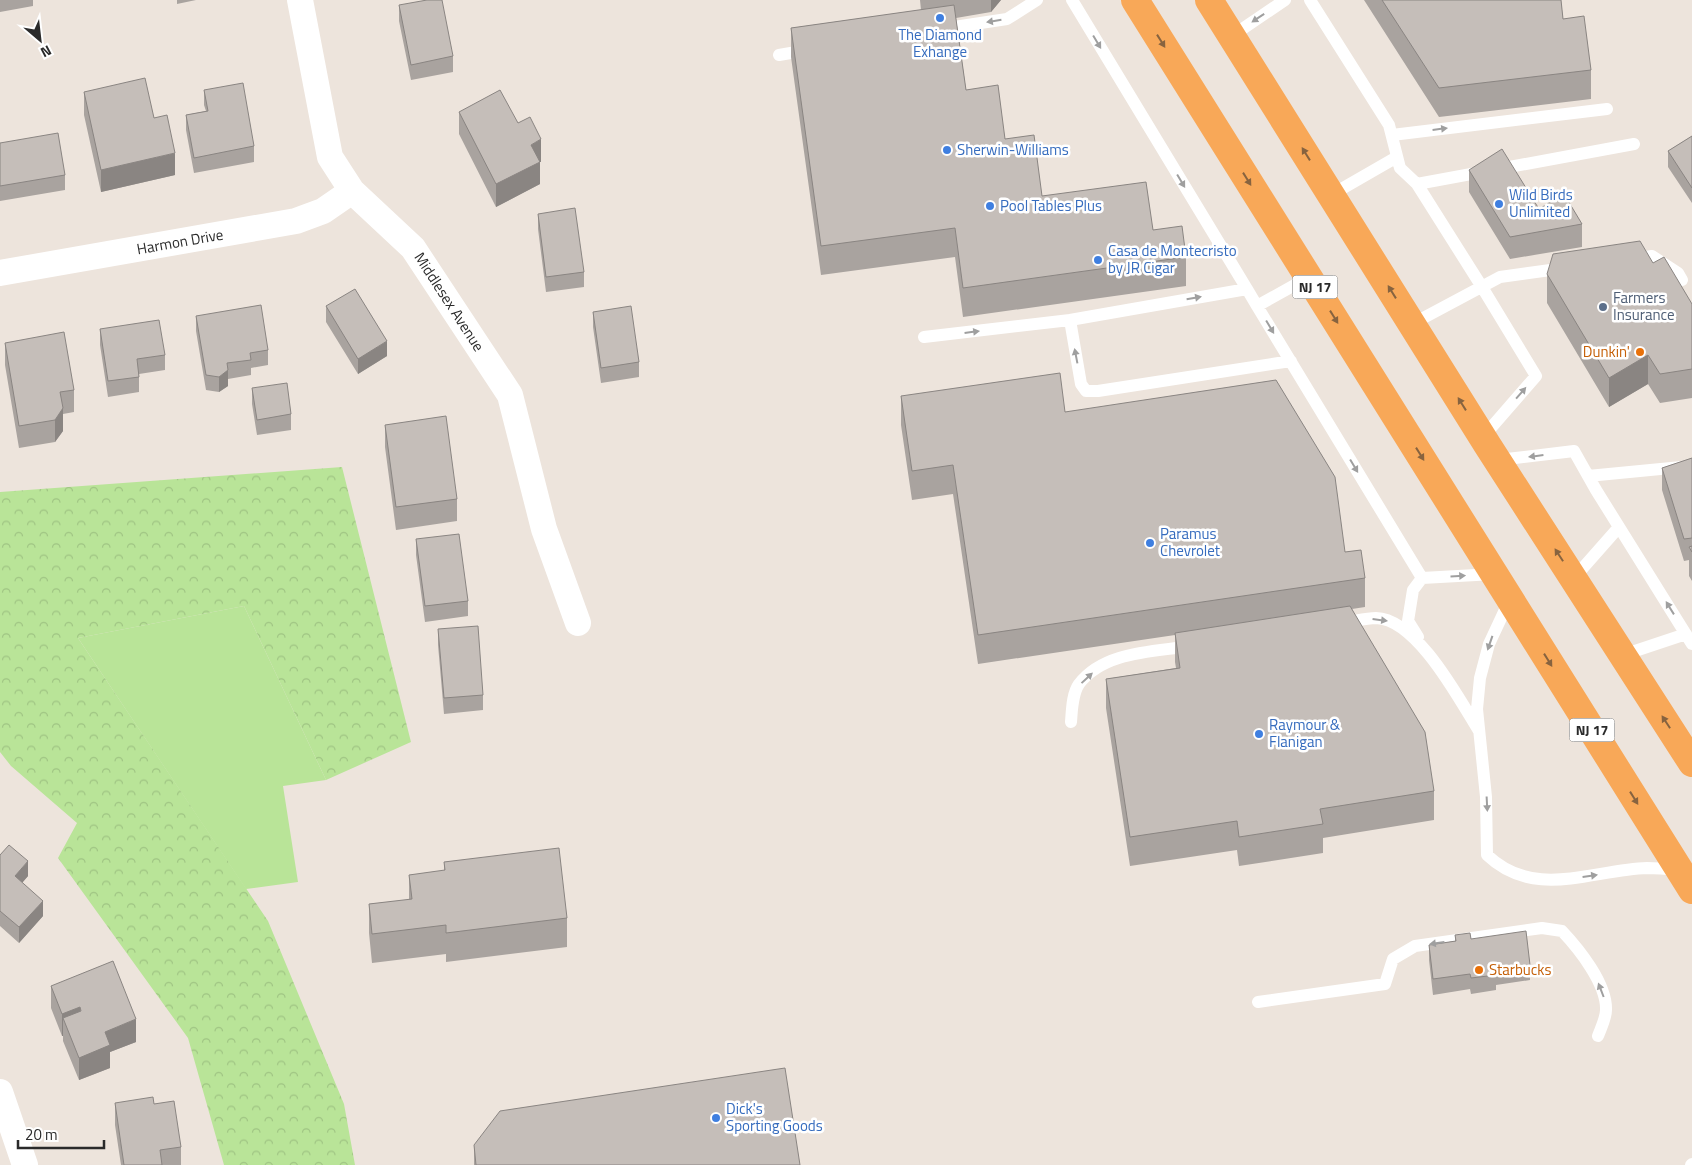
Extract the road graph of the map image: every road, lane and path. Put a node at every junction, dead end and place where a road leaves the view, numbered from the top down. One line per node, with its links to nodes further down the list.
1 (300, 0): 17 (street, Middlesex Avenue)
2 (1037, 0): 8 (lane, one-way to 8)
3 (1072, 0): 25 (lane, one-way to 25)
4 (1135, 0): 22 (highway, NJ 17, one-way to 22)
5 (1209, 0): 9 (highway)
6 (1285, 0): 9 (lane, one-way to 9)
7 (1310, 0): 13 (lane)
8 (929, 31)
9 (1232, 36): 18 (highway, one-way to 9)
10 (816, 49): 11 (lane)
11 (780, 54)
12 (1607, 109): 13 (lane, one-way to 12)
13 (1392, 135): 15 (lane)
14 (1634, 144): 16 (lane)
15 (1397, 157): 16 (lane); 18 (lane)
16 (1417, 184): 24 (lane)
17 (352, 191): 21 (street, Harmon Drive); 40 (street, Middlesex Avenue)
18 (1331, 195): 28 (highway, one-way to 18)
19 (1623, 260): 23 (lane)
20 (1576, 267): 24 (lane)
21 (0, 273)
22 (1309, 277): 26 (lane); 36 (highway, NJ 17, one-way to 36)
23 (1682, 280)
24 (1482, 287): 28 (lane); 31 (lane, one-way to 24)
25 (1247, 289): 26 (lane); 27 (lane, one-way to 25)
26 (1258, 306): 30 (lane, one-way to 30)
27 (1070, 320): 29 (lane, one-way to 27); 30 (lane, one-way to 27)
28 (1412, 324): 31 (highway, one-way to 28)
29 (924, 337)
30 (1291, 361): 37 (lane, one-way to 37)
31 (1483, 437): 32 (highway)
32 (1498, 460): 34 (lane, one-way to 32); 38 (highway, one-way to 32)
33 (1692, 466): 34 (lane)
34 (1588, 476): 35 (lane)
35 (1619, 527): 38 (lane); 42 (lane, one-way to 35)
36 (1495, 574): 37 (lane, one-way to 36); 39 (highway, NJ 17)
37 (1422, 578): 44 (lane)
38 (1574, 578): 45 (highway)
39 (1510, 599): 47 (lane, one-way to 47); 49 (highway, NJ 17, one-way to 49)
40 (578, 623)
41 (1328, 625): 44 (lane, one-way to 44)
42 (1689, 639): 45 (lane)
43 (1201, 644): 46 (lane, one-way to 43)
44 (1423, 645): 47 (lane)
45 (1623, 655): 48 (highway, one-way to 45)
46 (1071, 722)
47 (1479, 731): 49 (lane, one-way to 49)
48 (1690, 753)
49 (1688, 885)
50 (1258, 1002): 51 (lane, one-way to 50)
51 (1598, 1036)
52 (0, 1092): 53 (street)
53 (15, 1155)

